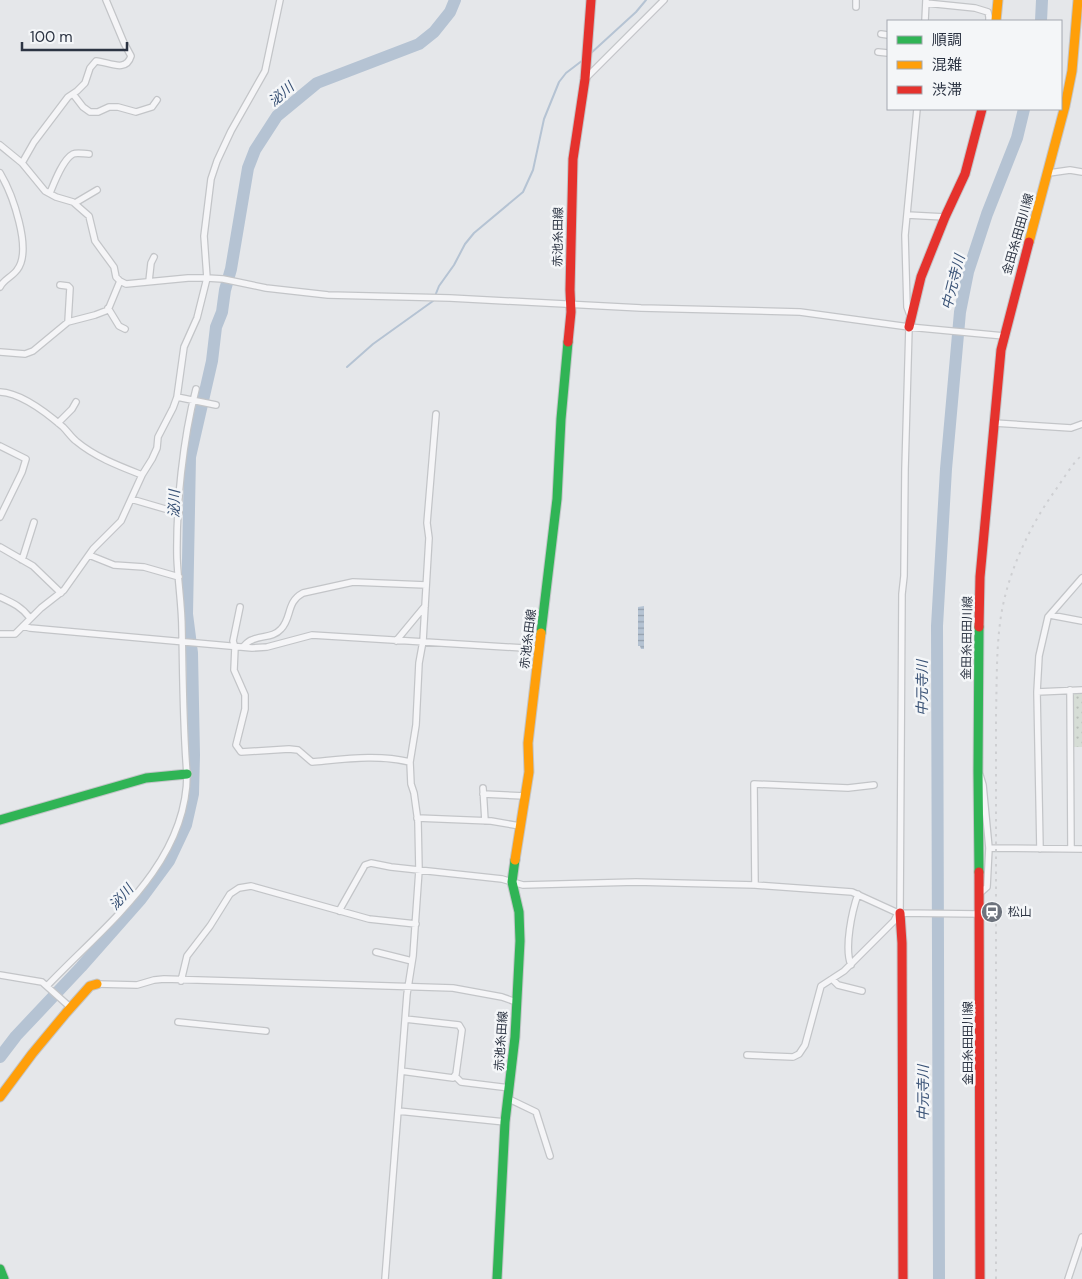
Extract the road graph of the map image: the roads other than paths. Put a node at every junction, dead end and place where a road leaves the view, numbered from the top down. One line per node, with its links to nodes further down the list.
1 (106, 0): 19 (street)
2 (280, 0): 35 (street)
3 (591, 0): 18 (main road, 赤池糸田線)
4 (664, 0): 18 (street)
5 (856, 0): 9 (street)
6 (998, 0): 13 (main road)
7 (1078, 0): 10 (main road, 金田糸田田川線)
8 (926, 1): 11 (street); 12 (street)
9 (856, 7)
10 (1080, 11): 28 (main road, 金田糸田田川線)
11 (925, 20)
12 (989, 20)
13 (996, 20)
14 (881, 34): 15 (street)
15 (887, 35)
16 (878, 52): 17 (street)
17 (887, 53)
18 (585, 78): 40 (main road, 赤池糸田線)
19 (73, 94): 20 (street); 25 (street)
20 (157, 100)
21 (917, 110): 32 (street)
22 (982, 110): 33 (main road)
23 (0, 145): 25 (street)
24 (89, 154): 30 (street)
25 (22, 163): 30 (street)
26 (1082, 172): 28 (street)
27 (0, 173): 39 (street)
28 (1048, 173): 45 (main road, 金田糸田田川線)
29 (97, 190): 31 (street)
30 (50, 193): 31 (street)
31 (75, 203): 36 (street)
32 (907, 215): 33 (street); 43 (street)
33 (945, 217): 43 (main road)
34 (154, 257): 37 (street)
35 (207, 278): 37 (street); 40 (street); 49 (street)
36 (120, 282): 37 (street); 41 (street)
37 (149, 282)
38 (60, 285): 42 (street)
39 (0, 286)
40 (570, 304): 43 (street); 83 (main road, 赤池糸田線)
41 (108, 308): 42 (street); 44 (street)
42 (68, 322): 46 (street)
43 (912, 324): 45 (street); 106 (street)
44 (124, 330)
45 (1002, 335): 55 (main road, 金田糸田田川線)
46 (0, 352)
47 (196, 389): 50 (street)
48 (0, 392): 54 (street)
49 (177, 397): 50 (street); 58 (street)
50 (195, 400): 52 (street); 60 (street)
51 (76, 402): 54 (street)
52 (216, 405)
53 (436, 414): 68 (street)
54 (58, 423): 58 (street)
55 (994, 423): 56 (street); 88 (main road, 金田糸田田川線)
56 (1082, 424)
57 (0, 446): 61 (street)
58 (142, 475): 59 (street)
59 (131, 499): 60 (street); 64 (street)
60 (179, 513): 66 (street)
61 (0, 517)
62 (34, 522): 65 (street)
63 (0, 546): 65 (street)
64 (89, 555): 66 (street); 69 (street)
65 (22, 560): 69 (street)
66 (179, 577): 80 (street)
67 (1082, 578): 73 (street)
68 (426, 585): 71 (street); 82 (street)
69 (61, 593): 74 (street)
70 (0, 597): 74 (street)
71 (425, 606): 78 (street); 79 (street)
72 (240, 607): 81 (street)
73 (1050, 615): 75 (street); 86 (street)
74 (30, 618): 76 (street)
75 (1082, 621)
76 (24, 626): 77 (street); 80 (street)
77 (0, 634)
78 (396, 641): 79 (street); 82 (street)
79 (423, 641): 83 (street); 87 (street)
80 (183, 642): 81 (street); 89 (street)
81 (235, 647): 82 (street); 87 (street)
82 (243, 647)
83 (540, 649): 91 (main road, 赤池糸田線)
84 (1070, 690): 85 (street); 86 (street); 98 (street)
85 (1082, 690)
86 (1037, 692): 97 (street)
87 (410, 762): 92 (street)
88 (978, 771): 96 (street); 104 (main road, 金田糸田田川線)
89 (187, 774): 93 (main road); 116 (street)
90 (874, 785): 102 (street)
91 (525, 796): 94 (street); 95 (main road, 赤池糸田線)
92 (417, 818): 94 (street); 100 (street)
93 (0, 820)
94 (485, 821): 95 (street)
95 (520, 826): 101 (main road, 赤池糸田線)
96 (989, 848): 97 (street); 104 (street)
97 (1040, 849): 98 (street)
98 (1071, 849): 99 (street)
99 (1082, 849)
100 (419, 870): 101 (street); 105 (street); 108 (street)
101 (512, 882): 102 (street); 119 (main road, 赤池糸田線)
102 (755, 885): 103 (street)
103 (858, 894): 106 (street); 111 (street)
104 (979, 894): 107 (main road, 金田糸田田川線)
105 (339, 911): 108 (street); 114 (street)
106 (902, 914): 107 (street); 111 (street); 138 (main road)
107 (976, 914): 139 (main road, 金田糸田田川線)
108 (416, 924): 110 (street)
109 (376, 952): 110 (street)
110 (412, 961): 117 (street)
111 (851, 965): 113 (street)
112 (0, 975): 116 (street)
113 (832, 979): 118 (street); 124 (street)
114 (181, 981): 115 (street); 117 (street)
115 (97, 984): 120 (main road)
116 (49, 987): 120 (street)
117 (409, 987): 119 (street); 121 (street)
118 (862, 991)
119 (516, 1002): 127 (main road, 赤池糸田線)
120 (68, 1006): 128 (main road)
121 (405, 1019): 125 (street); 126 (street)
122 (178, 1022): 123 (street)
123 (266, 1031)
124 (746, 1055)
125 (401, 1071): 126 (street); 130 (street)
126 (455, 1076): 127 (street)
127 (510, 1088): 129 (main road, 赤池糸田線)
128 (0, 1097)
129 (508, 1099): 131 (main road, 赤池糸田線); 132 (street)
130 (398, 1111): 131 (street); 136 (street)
131 (505, 1122): 137 (main road, 赤池糸田線)
132 (550, 1156)
133 (1082, 1237): 140 (street)
134 (0, 1269): 135 (main road)
135 (4, 1279)
136 (385, 1279)
137 (497, 1279)
138 (903, 1279)
139 (980, 1279)
140 (1068, 1279)

